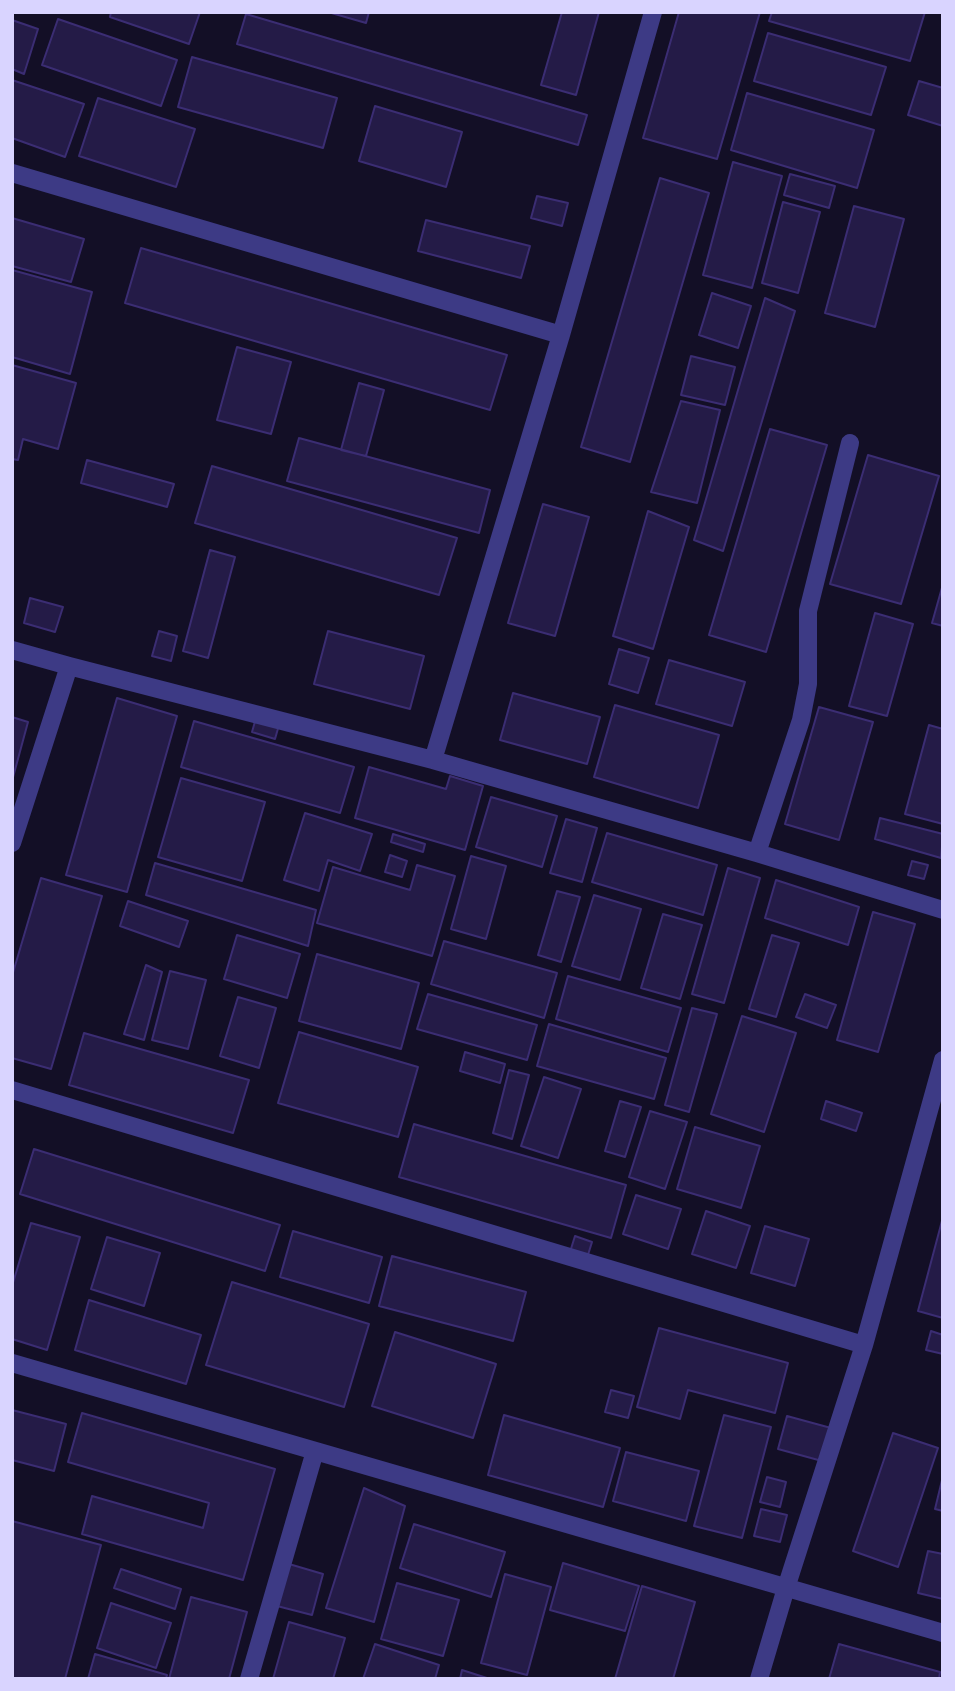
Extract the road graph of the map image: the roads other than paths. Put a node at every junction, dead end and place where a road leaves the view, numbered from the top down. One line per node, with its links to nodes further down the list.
1 (653, 12): 3 (street)
2 (12, 173): 3 (street)
3 (561, 335): 7 (street)
4 (850, 443): 9 (street)
5 (12, 650): 6 (street)
6 (69, 666): 7 (street); 8 (street)
7 (433, 760): 9 (street)
8 (12, 843)
9 (757, 853): 10 (street)
10 (943, 910)
11 (943, 1060): 13 (street)
12 (12, 1090): 13 (street)
13 (864, 1345): 16 (street)
14 (12, 1363): 15 (street)
15 (315, 1451): 16 (street); 18 (street)
16 (786, 1588): 17 (street); 19 (street)
17 (943, 1633)
18 (249, 1679)
19 (759, 1679)

